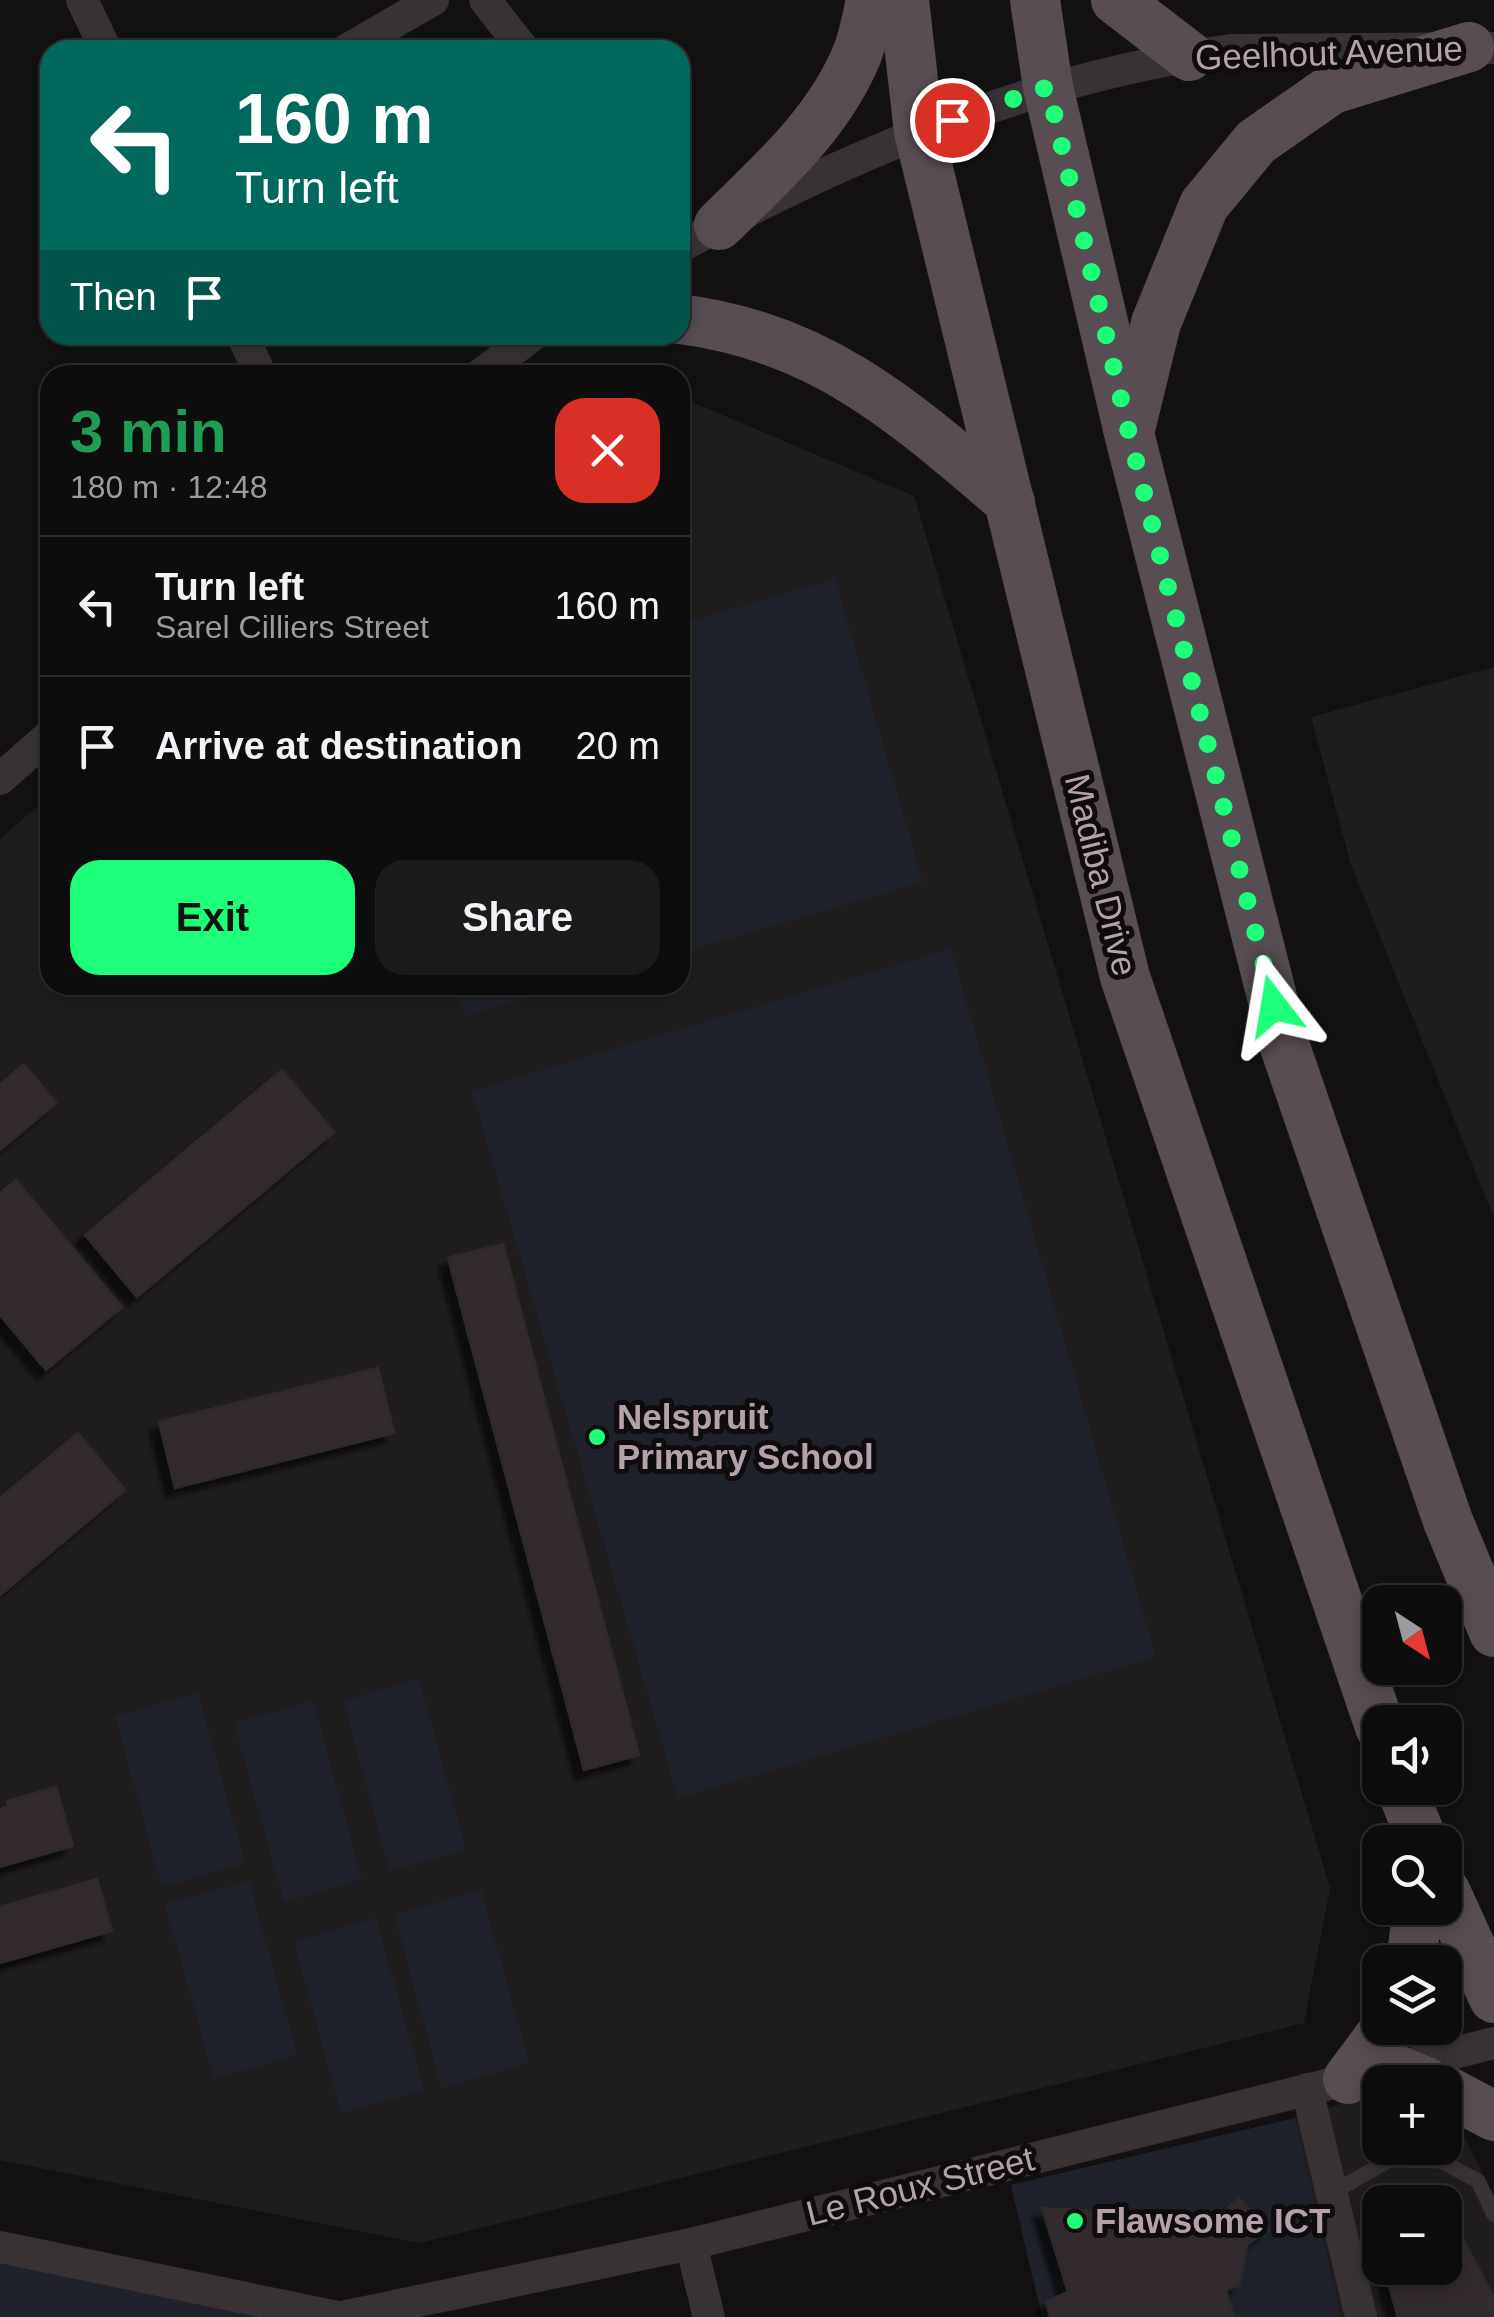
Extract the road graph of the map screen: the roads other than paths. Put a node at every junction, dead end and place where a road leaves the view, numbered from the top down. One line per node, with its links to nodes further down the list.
1 (82, 0): 8 (street)
2 (433, 0): 9 (street)
3 (485, 0): 10 (street)
4 (871, 0): 15 (main road)
5 (904, 0): 14 (main road, Madiba Drive)
6 (1035, 0): 13 (main road)
7 (1116, 0): 12 (main road)
8 (101, 40)
9 (363, 40)
10 (516, 40)
11 (1482, 48): 12 (street, Geelhout Avenue); 19 (main road)
12 (1189, 56): 13 (street, Geelhout Avenue)
13 (1048, 87): 14 (street, Geelhout Avenue); 19 (main road)
14 (919, 132): 15 (street, Geelhout Avenue); 20 (main road, Madiba Drive)
15 (700, 236)
16 (690, 320): 20 (main road)
17 (520, 345): 18 (street)
18 (493, 365)
19 (1129, 433): 23 (main road)
20 (1010, 502): 24 (main road, Madiba Drive)
21 (40, 744): 22 (street)
22 (0, 779)
23 (1494, 1632)
24 (1373, 1705)
25 (1461, 1925): 26 (main road)
26 (1494, 1998)
27 (1494, 2043): 28 (street, Le Roux Street)
28 (1391, 2065)
29 (1362, 2072): 35 (street, Le Roux Street)
30 (1462, 2099): 32 (main road)
31 (1362, 2101): 33 (street)
32 (1494, 2116)
33 (1333, 2192): 34 (lane); 39 (street)
34 (1494, 2215)
35 (690, 2244): 37 (street, Le Roux Street); 38 (street)
36 (0, 2247): 37 (street, Le Roux Street)
37 (340, 2317)
38 (709, 2317)
39 (1361, 2317)

